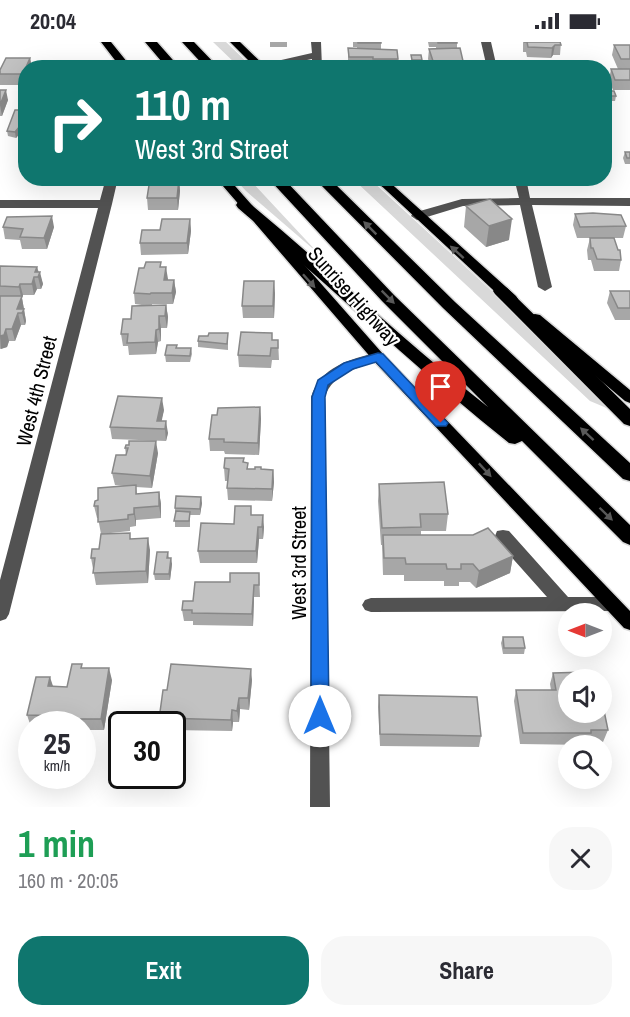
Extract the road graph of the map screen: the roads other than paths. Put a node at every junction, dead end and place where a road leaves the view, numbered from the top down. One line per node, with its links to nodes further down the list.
1 (105, 42): 8 (main road)
2 (151, 42): 9 (highway)
3 (188, 42): 10 (highway)
4 (236, 42): 11 (main road)
5 (316, 42): 7 (street)
6 (486, 42): 14 (street)
7 (316, 55): 12 (street); 13 (street)
8 (120, 60)
9 (167, 60)
10 (205, 60)
11 (254, 60)
12 (293, 60)
13 (316, 60)
14 (490, 60)
15 (110, 186): 24 (street, West 4th Street)
16 (228, 186): 25 (main road, Sunrise Highway)
17 (283, 186): 33 (highway, Sunrise Highway, one-way to 33)
18 (329, 186): 32 (highway, one-way to 18)
19 (386, 186): 26 (main road)
20 (522, 186): 21 (street)
21 (526, 201): 22 (street); 26 (street); 27 (street)
22 (630, 202)
23 (0, 204): 24 (street)
24 (106, 204): 41 (street, West 4th Street)
25 (243, 205): 29 (main road, Sunrise Highway, one-way to 29); 33 (highway)
26 (417, 216): 28 (main road, one-way to 26)
27 (545, 287)
28 (501, 291): 30 (main road); 31 (highway)
29 (378, 357): 37 (main road, Sunrise Highway, one-way to 37); 43 (street, West 3rd Street)
30 (630, 398)
31 (630, 420)
32 (630, 474)
33 (583, 491): 35 (highway, Sunrise Highway, one-way to 35)
34 (503, 536): 36 (street)
35 (630, 537)
36 (563, 603)
37 (611, 603)
38 (558, 604): 40 (street)
39 (612, 604): 42 (main road, Sunrise Highway)
40 (371, 605)
41 (0, 614)
42 (630, 623)
43 (320, 807)

